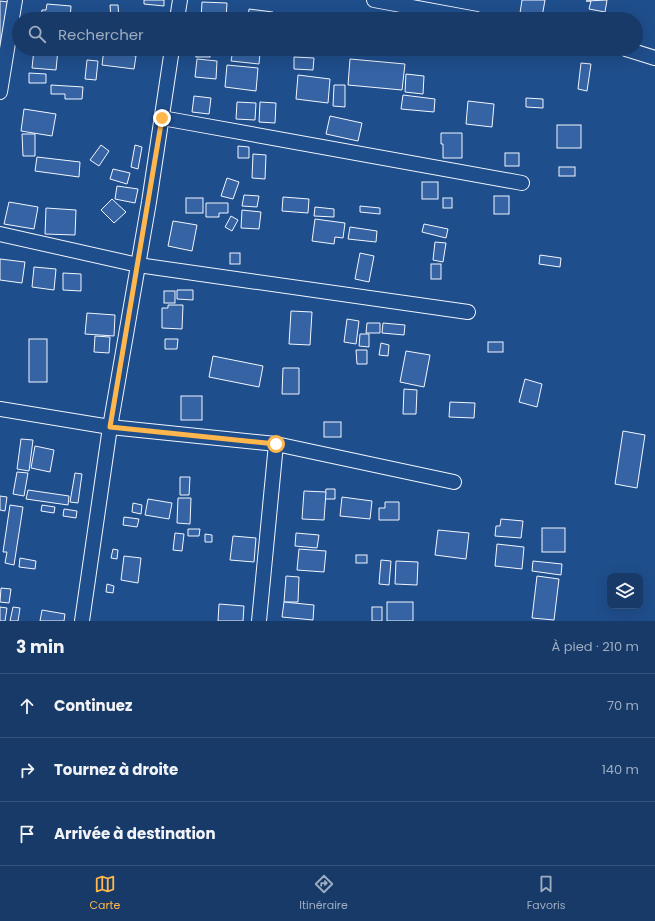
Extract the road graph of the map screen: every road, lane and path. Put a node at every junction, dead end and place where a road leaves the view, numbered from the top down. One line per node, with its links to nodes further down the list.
1 (15, 0): 4 (street)
2 (180, 0): 5 (street)
3 (374, 0): 6 (street)
4 (13, 12)
5 (178, 12)
6 (439, 12)
7 (12, 14): 10 (street)
8 (643, 54): 11 (street)
9 (171, 56): 13 (street)
10 (3, 58): 12 (street)
11 (655, 58)
12 (0, 92)
13 (162, 118): 14 (street); 16 (street)
14 (522, 183)
15 (0, 234): 16 (street)
16 (138, 265): 17 (street); 19 (street)
17 (468, 312)
18 (0, 409): 19 (street)
19 (110, 427): 20 (street); 22 (street)
20 (276, 444): 21 (street); 23 (street)
21 (454, 482)
22 (82, 621)
23 (259, 621)

